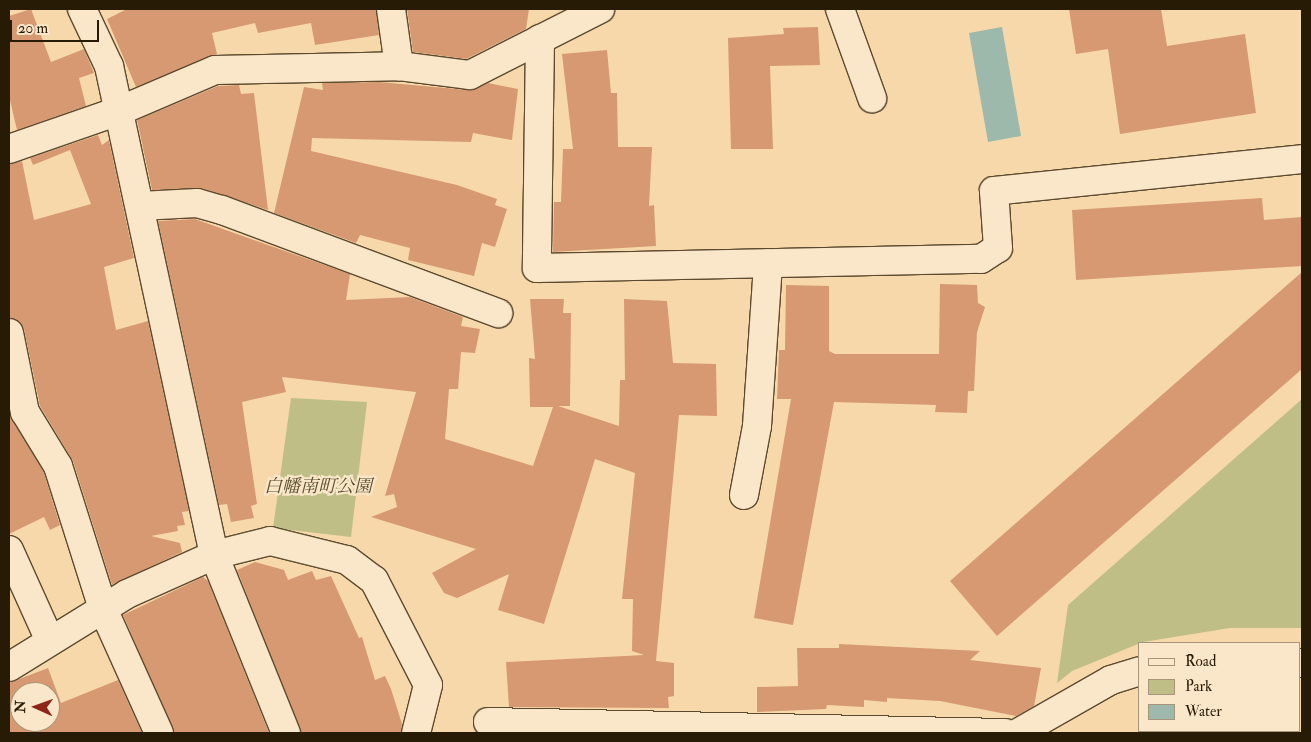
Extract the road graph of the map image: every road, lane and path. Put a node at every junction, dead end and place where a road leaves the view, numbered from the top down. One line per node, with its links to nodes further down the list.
1 (82, 9): 8 (street)
2 (391, 9): 6 (street)
3 (600, 9): 5 (street)
4 (840, 9): 7 (street)
5 (540, 39): 6 (street); 12 (street)
6 (399, 66): 8 (street)
7 (872, 98)
8 (119, 111): 9 (street); 11 (street)
9 (9, 149)
10 (1302, 159): 12 (street)
11 (140, 206): 13 (street); 17 (street)
12 (768, 263): 15 (street)
13 (498, 313)
14 (9, 333): 18 (street)
15 (744, 495)
16 (9, 550): 19 (street)
17 (214, 555): 18 (street); 25 (street); 26 (street)
18 (103, 609): 19 (street); 24 (street)
19 (50, 641): 20 (street)
20 (9, 667)
21 (1138, 672): 23 (street)
22 (488, 722): 27 (street)
23 (1038, 728)
24 (159, 733)
25 (286, 733)
26 (416, 733)
27 (1006, 733)

